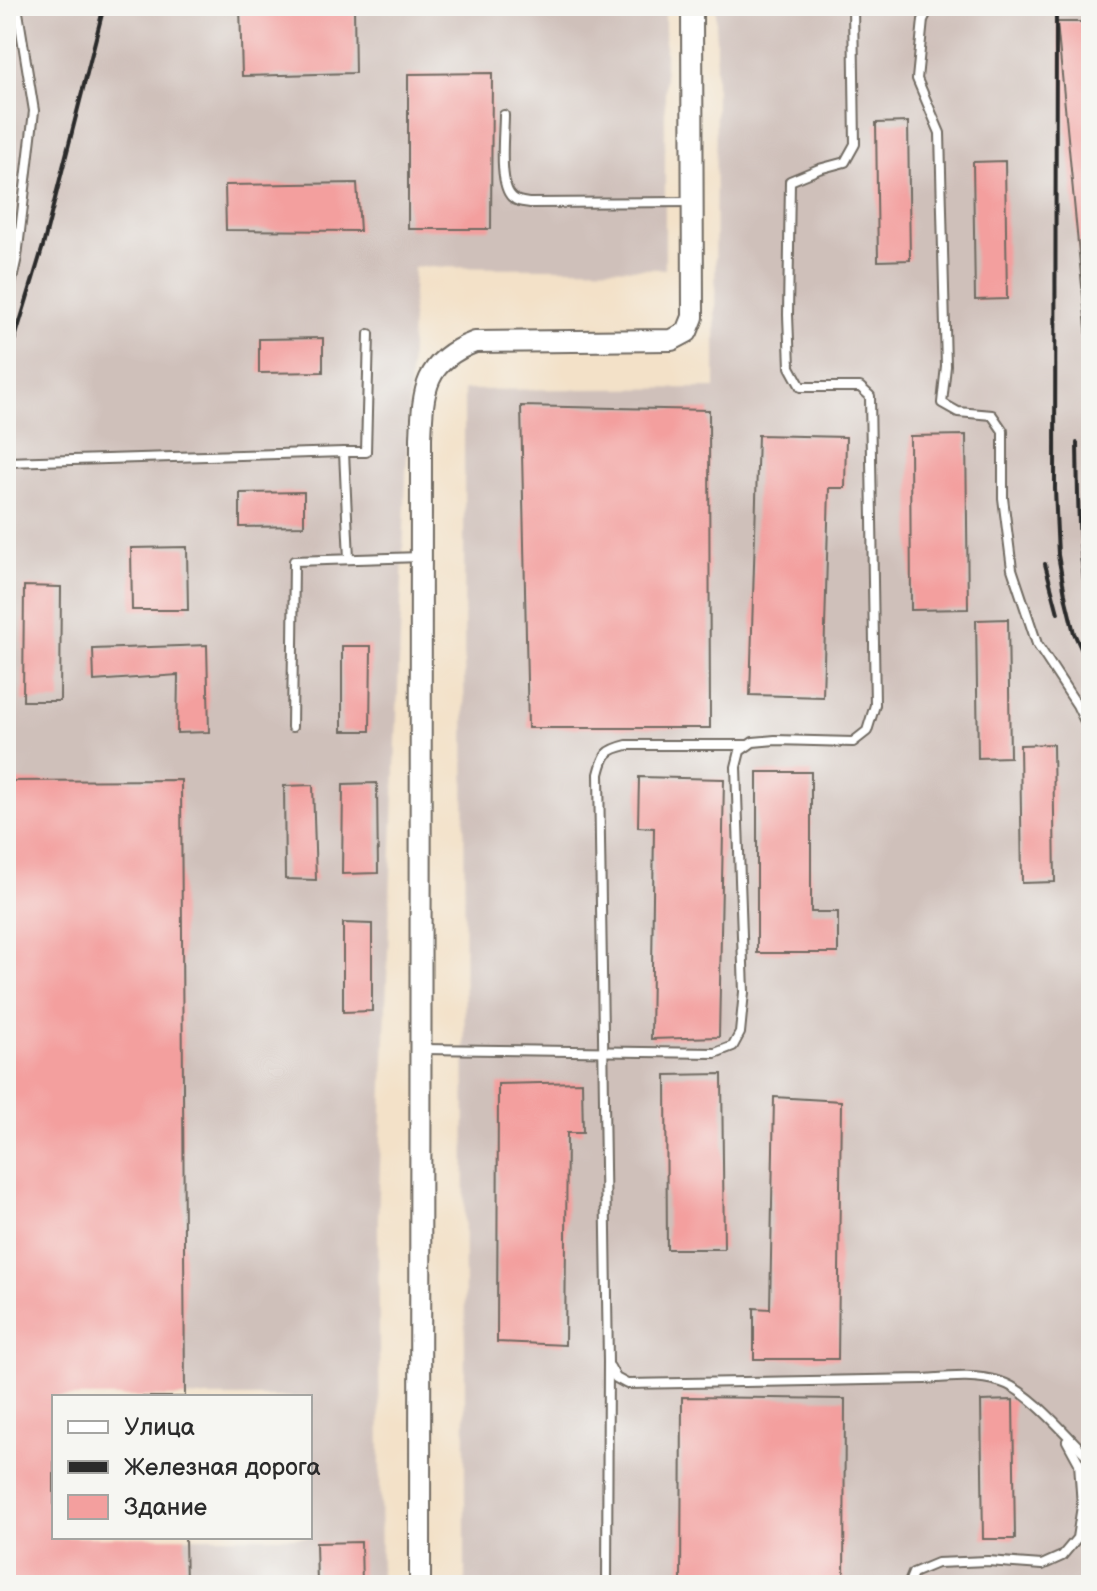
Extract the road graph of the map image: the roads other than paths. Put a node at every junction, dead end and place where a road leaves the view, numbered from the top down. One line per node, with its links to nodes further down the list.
1 (17, 6): 7 (lane)
2 (692, 6): 6 (street)
3 (853, 6): 15 (lane)
4 (930, 6): 14 (lane)
5 (504, 115): 6 (lane)
6 (693, 202): 11 (street)
7 (6, 307)
8 (369, 334): 9 (lane)
9 (344, 452): 10 (lane); 12 (lane)
10 (6, 462)
11 (422, 557): 12 (lane); 16 (street)
12 (349, 559): 13 (lane)
13 (292, 727)
14 (1091, 734)
15 (748, 745): 17 (lane); 17 (lane)
16 (421, 1049): 17 (lane); 21 (street)
17 (604, 1051): 18 (lane)
18 (608, 1362): 19 (lane); 22 (lane)
19 (1063, 1433): 20 (lane); 23 (lane)
20 (1091, 1460)
21 (420, 1585)
22 (607, 1585)
23 (908, 1585)

